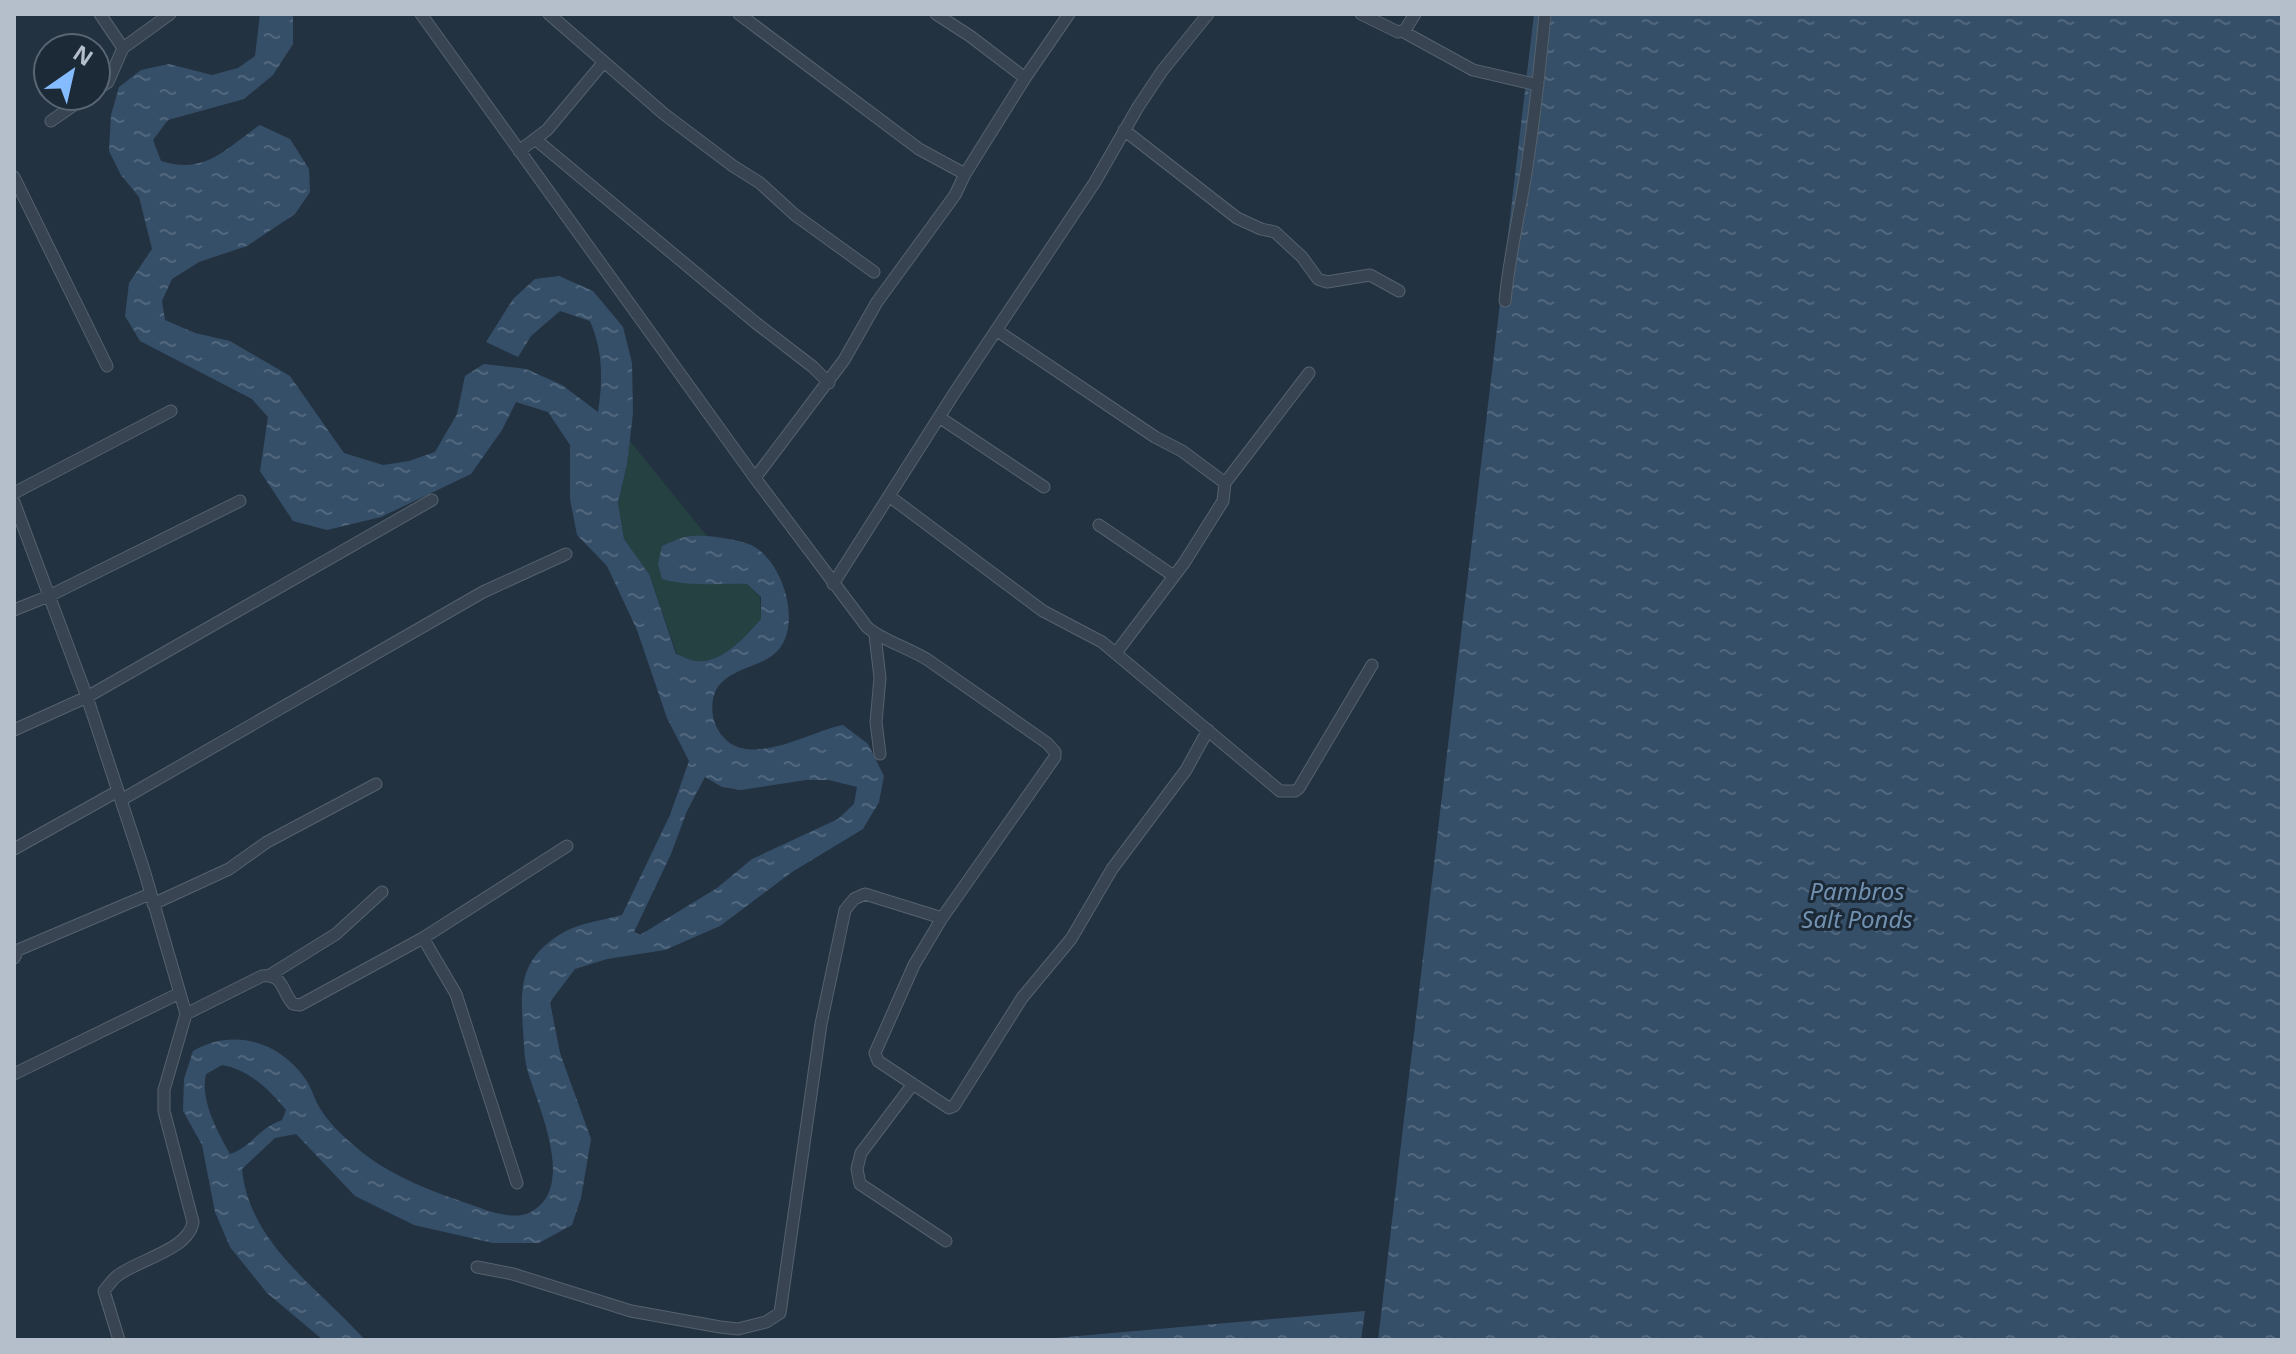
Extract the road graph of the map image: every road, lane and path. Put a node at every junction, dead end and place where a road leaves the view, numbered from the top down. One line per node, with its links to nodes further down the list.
1 (100, 14): 13 (street)
2 (170, 14): 13 (street)
3 (421, 14): 22 (street)
4 (549, 14): 14 (street)
5 (739, 14): 23 (street)
6 (936, 14): 16 (street)
7 (1069, 14): 16 (street)
8 (1208, 14): 20 (street)
9 (1361, 14): 12 (street)
10 (1415, 14): 12 (street)
11 (1545, 14): 17 (street)
12 (1402, 31): 17 (street)
13 (123, 48): 15 (street)
14 (603, 63): 21 (street); 25 (street)
15 (112, 73)
16 (1025, 78): 23 (street)
17 (1538, 85): 27 (street)
18 (64, 112): 19 (street)
19 (51, 121)
20 (1124, 130): 26 (street); 28 (street)
21 (535, 139): 22 (street); 31 (street)
22 (519, 151): 34 (street)
23 (965, 174): 31 (street)
24 (14, 177): 29 (street)
25 (874, 272)
26 (1399, 291)
27 (1505, 301)
28 (996, 330): 33 (street); 35 (street)
29 (107, 366)
30 (1309, 373): 35 (street)
31 (829, 383): 34 (street)
32 (171, 411): 37 (street)
33 (939, 417): 36 (street); 38 (street)
34 (755, 478): 45 (street)
35 (1225, 483): 44 (street)
36 (1044, 487)
37 (14, 493)
38 (889, 496): 45 (street); 49 (street)
39 (432, 500): 51 (street)
40 (240, 501): 46 (street)
41 (14, 502): 46 (street)
42 (1099, 525): 44 (street)
43 (566, 554): 56 (street)
44 (1174, 576): 49 (street)
45 (833, 584): 48 (street)
46 (49, 596): 47 (street); 51 (street)
47 (14, 610)
48 (875, 635): 54 (street); 61 (street)
49 (1116, 653): 53 (street)
50 (1372, 665): 53 (street)
51 (87, 697): 52 (street); 56 (street)
52 (14, 730)
53 (1208, 730): 68 (street)
54 (880, 754)
55 (376, 784): 60 (street)
56 (119, 796): 58 (street); 60 (street)
57 (567, 846): 62 (street)
58 (14, 849)
59 (382, 892): 64 (street)
60 (152, 899): 63 (street); 65 (street)
61 (942, 918): 68 (street); 71 (street)
62 (423, 938): 64 (street); 69 (street)
63 (14, 958)
64 (270, 975): 66 (street)
65 (180, 993): 66 (street); 67 (street)
66 (186, 1014): 72 (street)
67 (14, 1074)
68 (913, 1084): 70 (street)
69 (517, 1183)
70 (946, 1241)
71 (477, 1267)
72 (119, 1340)

